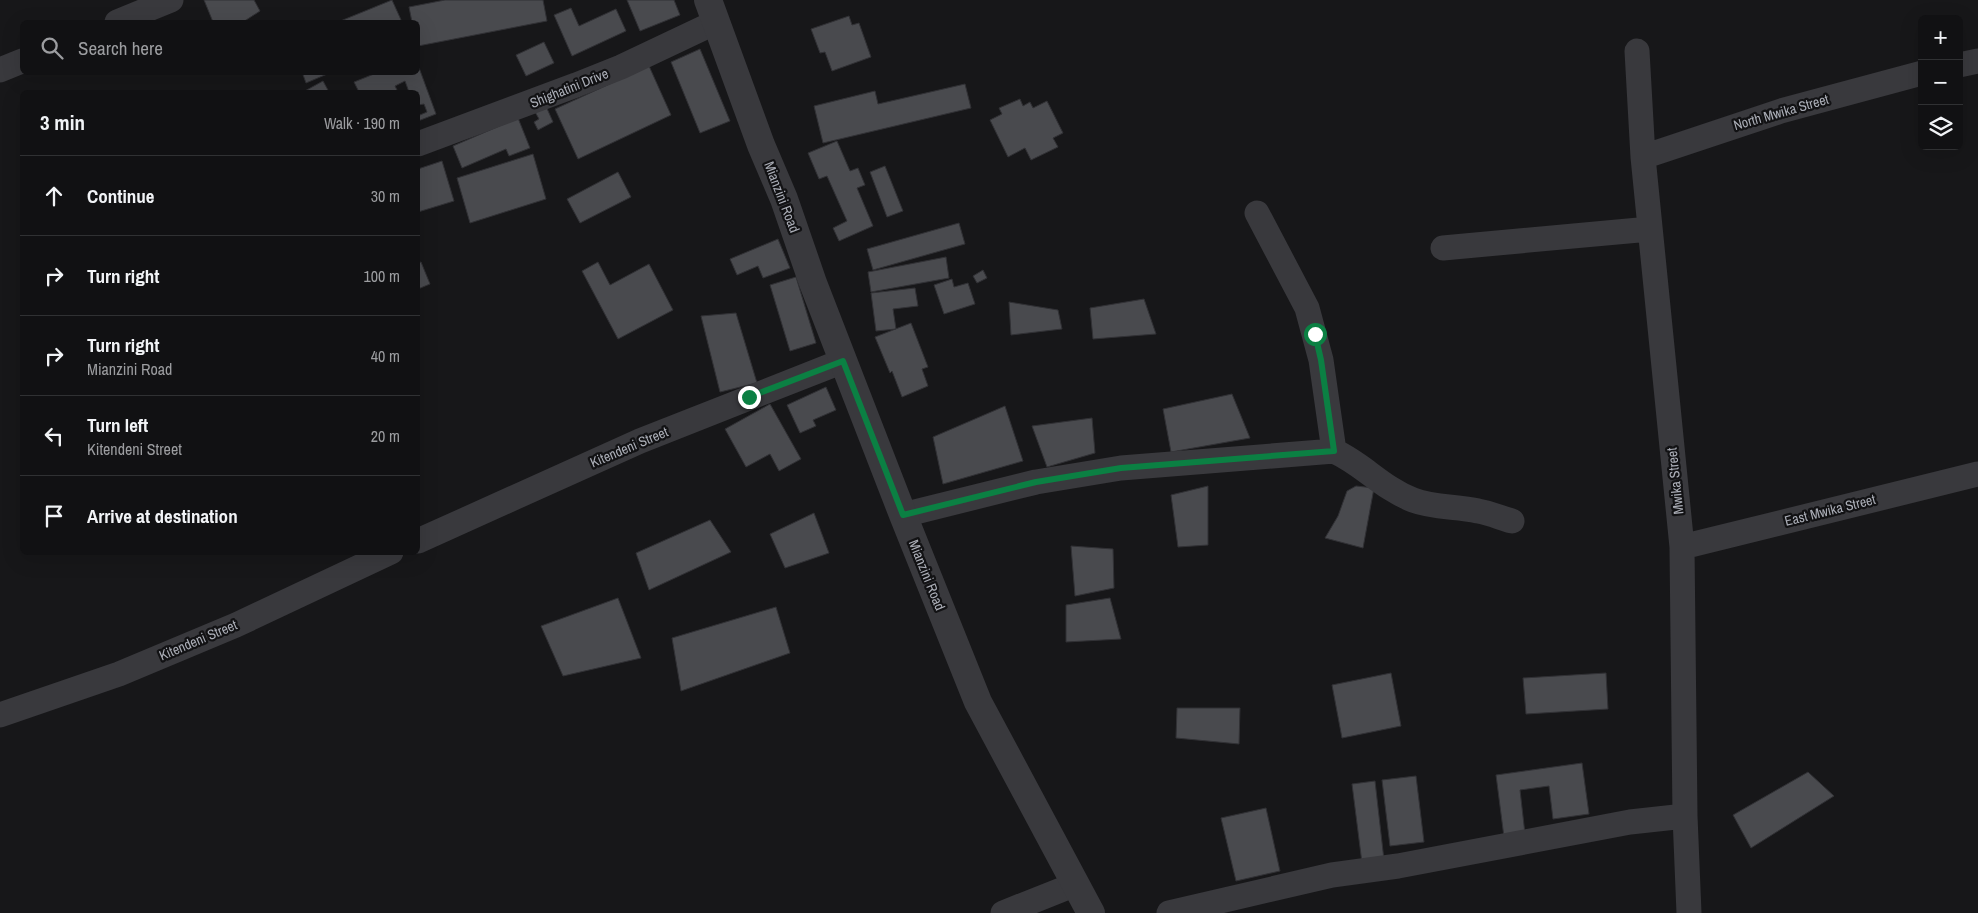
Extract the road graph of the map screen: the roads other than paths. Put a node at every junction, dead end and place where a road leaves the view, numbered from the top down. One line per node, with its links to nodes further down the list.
1 (171, 0): 3 (street)
2 (712, 11): 10 (street, Shighatini Drive); 15 (street, Mianzini Road)
3 (122, 20)
4 (1637, 50): 11 (street, Mwika Street)
5 (20, 61): 8 (street)
6 (1978, 61): 7 (street)
7 (1963, 64)
8 (0, 70)
9 (1918, 74): 11 (street, North Mwika Street)
10 (420, 143)
11 (1642, 157): 13 (street, Mwika Street)
12 (1257, 213): 16 (street)
13 (1650, 229): 14 (street); 21 (street, Mwika Street)
14 (1443, 248)
15 (843, 361): 18 (street, Mianzini Road); 20 (street, Kitendeni Street)
16 (1334, 451): 18 (street); 19 (street)
17 (1978, 474): 21 (street, East Mwika Street)
18 (903, 515): 25 (street, Mianzini Road)
19 (1512, 521)
20 (420, 539)
21 (1682, 547): 24 (street, Mwika Street)
22 (385, 555): 23 (street, Kitendeni Street)
23 (0, 715)
24 (1685, 816): 28 (street); 29 (street, Mwika Street)
25 (1076, 884): 26 (street); 27 (street, Mianzini Road)
26 (1003, 913)
27 (1091, 913)
28 (1170, 913)
29 (1689, 913)

